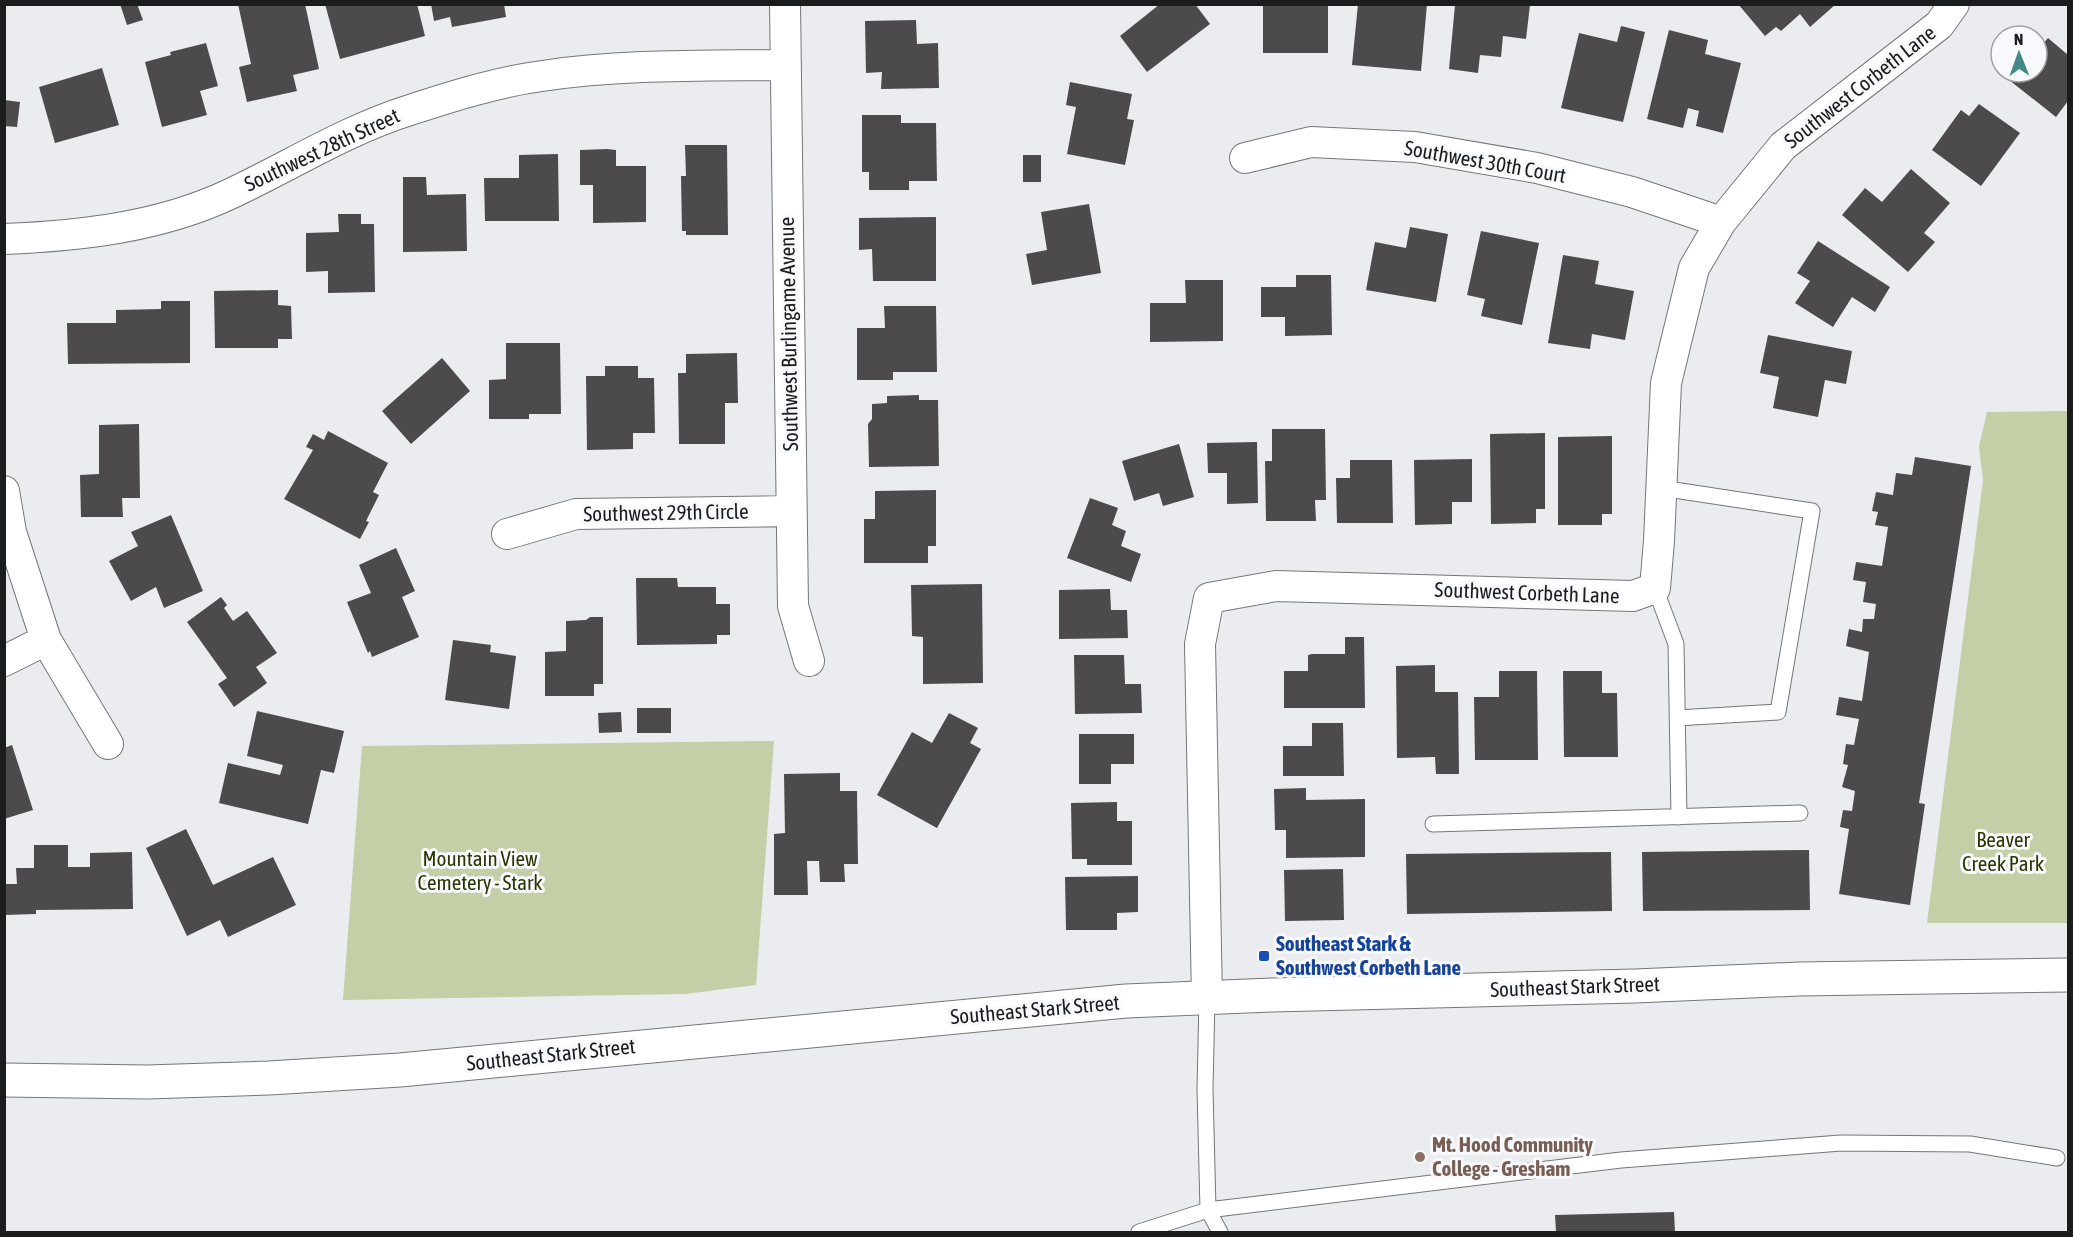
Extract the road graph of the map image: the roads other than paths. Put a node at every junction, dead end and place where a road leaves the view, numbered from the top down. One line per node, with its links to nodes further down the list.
1 (785, 4): 3 (street, Southwest Burlingame Avenue)
2 (1954, 4): 5 (street, Southwest Corbeth Lane)
3 (786, 65): 6 (street, Southwest 28th Street); 9 (street, Southwest Burlingame Avenue)
4 (1245, 158): 5 (street, Southwest 30th Court)
5 (1721, 222): 7 (street, Southwest Corbeth Lane)
6 (4, 239)
7 (1661, 488): 11 (street, Southwest Corbeth Lane); 15 (lane)
8 (4, 491): 12 (street)
9 (791, 511): 10 (street, Southwest 29th Circle); 14 (street, Southwest Burlingame Avenue)
10 (507, 534)
11 (1654, 588): 15 (lane); 21 (street, Southwest Corbeth Lane)
12 (46, 640): 13 (street); 16 (street)
13 (4, 661)
14 (809, 661)
15 (1677, 718): 18 (lane)
16 (108, 744)
17 (1800, 813): 18 (lane)
18 (1679, 817): 19 (lane)
19 (1433, 824)
20 (2068, 975): 21 (main road, Southeast Stark Street)
21 (1207, 998): 22 (main road, Southeast Stark Street); 24 (lane)
22 (4, 1080)
23 (2057, 1158): 24 (lane)
24 (1208, 1210): 25 (lane); 26 (lane)
25 (1139, 1233)
26 (1220, 1233)

